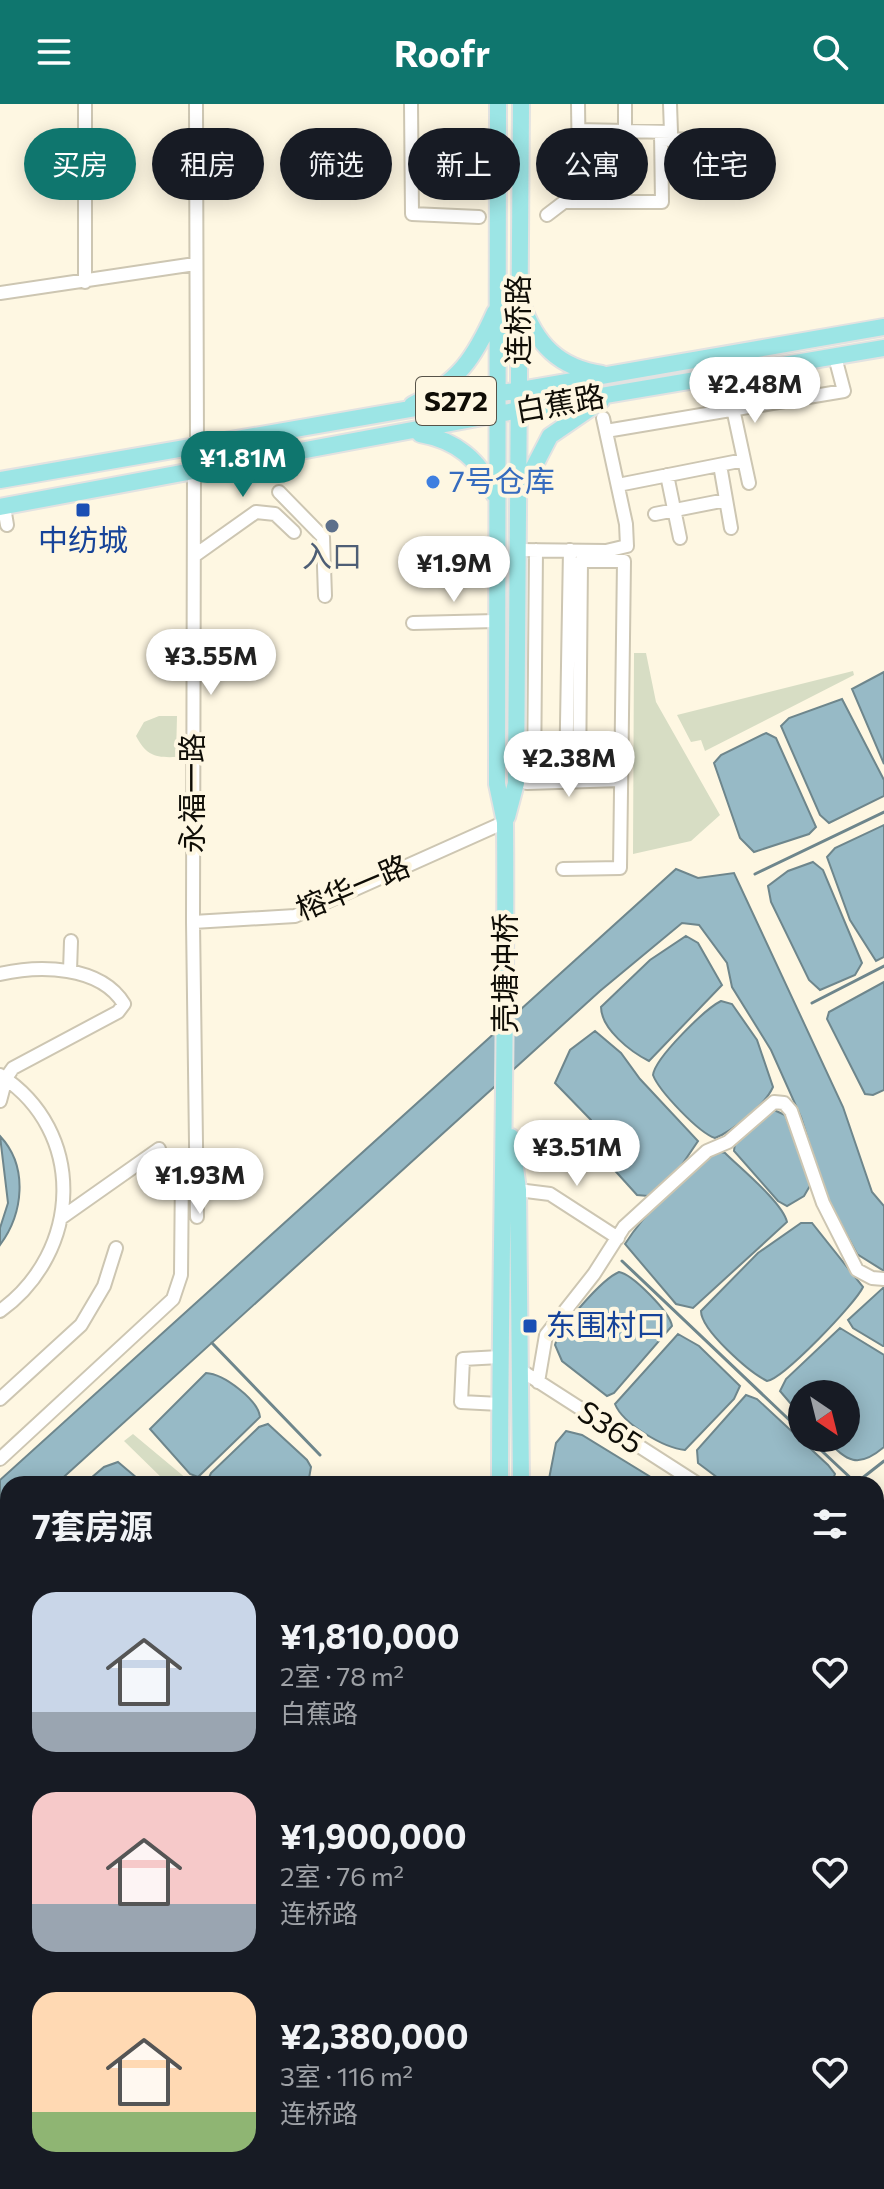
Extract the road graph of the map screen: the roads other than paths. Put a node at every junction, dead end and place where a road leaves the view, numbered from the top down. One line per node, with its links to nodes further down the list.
1 (85, 104): 19 (street)
2 (196, 104): 16 (street)
3 (411, 104): 15 (street)
4 (498, 104): 17 (main road, 连桥路 / S272)
5 (521, 104): 18 (main road, 连桥路 / S272)
6 (578, 104): 9 (street)
7 (625, 104): 10 (street)
8 (670, 104): 12 (street)
9 (578, 128)
10 (624, 128)
11 (648, 134): 12 (street)
12 (661, 136): 13 (street); 14 (street)
13 (664, 136)
14 (547, 215)
15 (479, 217)
16 (195, 264): 19 (street); 40 (street)
17 (498, 277): 18 (main road); 22 (main road, 连桥路 / S272)
18 (519, 277): 21 (main road, 连桥路 / S272)
19 (85, 282): 20 (street)
20 (0, 293)
21 (519, 297): 26 (main road); 28 (main road, 连桥路 / S272)
22 (497, 307): 29 (main road, 连桥路 / S272); 33 (main road)
23 (884, 327): 26 (main road)
24 (884, 348): 25 (main road, 白蕉路)
25 (835, 357): 27 (main road, 白蕉路); 31 (street)
26 (611, 375): 28 (main road)
27 (726, 376): 30 (main road, 白蕉路); 31 (street)
28 (519, 389): 29 (main road, S272); 32 (main road, 连桥路 / S272)
29 (497, 393): 33 (main road, S272); 34 (main road, 连桥路 / S272)
30 (615, 394): 32 (main road, 白蕉路); 51 (main road)
31 (733, 409): 37 (street); 41 (street)
32 (518, 411): 34 (main road, 白蕉路 / S272); 51 (main road, 连桥路)
33 (394, 413): 36 (main road, S272)
34 (495, 416): 38 (main road, 白蕉路 / S272); 49 (main road, 连桥路)
35 (603, 418): 37 (street)
36 (353, 419): 39 (main road); 40 (main road, S272)
37 (606, 431): 47 (street)
38 (400, 433): 39 (main road, 白蕉路 / S272); 49 (main road)
39 (355, 441): 43 (main road, 白蕉路 / S272)
40 (197, 445): 45 (main road, S272)
41 (744, 460): 42 (street); 46 (street)
42 (720, 465): 44 (street); 50 (street)
43 (194, 471): 52 (main road, 白蕉路 / S272); 64 (street, 永福一路)
44 (667, 475): 47 (street); 53 (street)
45 (0, 480)
46 (749, 483)
47 (618, 485): 63 (street)
48 (279, 492): 65 (street)
49 (496, 499): 57 (main road, 连桥路)
50 (726, 500): 53 (street); 56 (street)
51 (519, 505): 58 (main road, 连桥路)
52 (2, 507): 55 (street)
53 (675, 510): 54 (street); 60 (street)
54 (655, 514)
55 (7, 525)
56 (731, 528)
57 (496, 530): 58 (main road); 66 (main road, 连桥路)
58 (519, 530): 61 (main road, 连桥路)
59 (294, 532): 64 (street)
60 (680, 538)
61 (518, 550): 62 (street); 71 (main road, 连桥路)
62 (536, 550): 63 (street); 70 (street)
63 (570, 550): 69 (street)
64 (194, 556): 75 (street, 永福一路)
65 (325, 596)
66 (496, 621): 67 (street); 72 (main road, 连桥路)
67 (413, 623)
68 (621, 780): 69 (street); 69 (street); 74 (street)
69 (572, 781): 70 (street)
70 (534, 782): 71 (street)
71 (516, 783): 72 (main road, 连桥路)
72 (505, 822): 73 (main road, 连桥路); 75 (street, 榕华一路)
73 (505, 842): 81 (main road, 壳塘冲桥)
74 (563, 869)
75 (193, 922): 85 (street, 永福一路)
76 (71, 941): 77 (street)
77 (70, 971): 78 (street); 79 (street)
78 (0, 974)
79 (3, 1076): 80 (street); 86 (street)
80 (0, 1101)
81 (506, 1104): 84 (main road); 91 (main road)
82 (159, 1149): 86 (street)
83 (182, 1169): 96 (street)
84 (518, 1190): 87 (street); 92 (main road)
85 (197, 1217)
86 (61, 1218): 90 (street)
87 (618, 1238): 89 (street); 93 (street)
88 (116, 1248): 94 (street)
89 (884, 1279)
90 (0, 1311)
91 (500, 1364): 92 (main road); 95 (main road); 95 (street)
92 (522, 1371): 93 (street, S365); 98 (main road)
93 (538, 1382): 99 (street, S365)
94 (0, 1399)
95 (500, 1404): 97 (main road)
96 (0, 1459)
97 (500, 1476)
98 (521, 1476)
99 (685, 1476)

